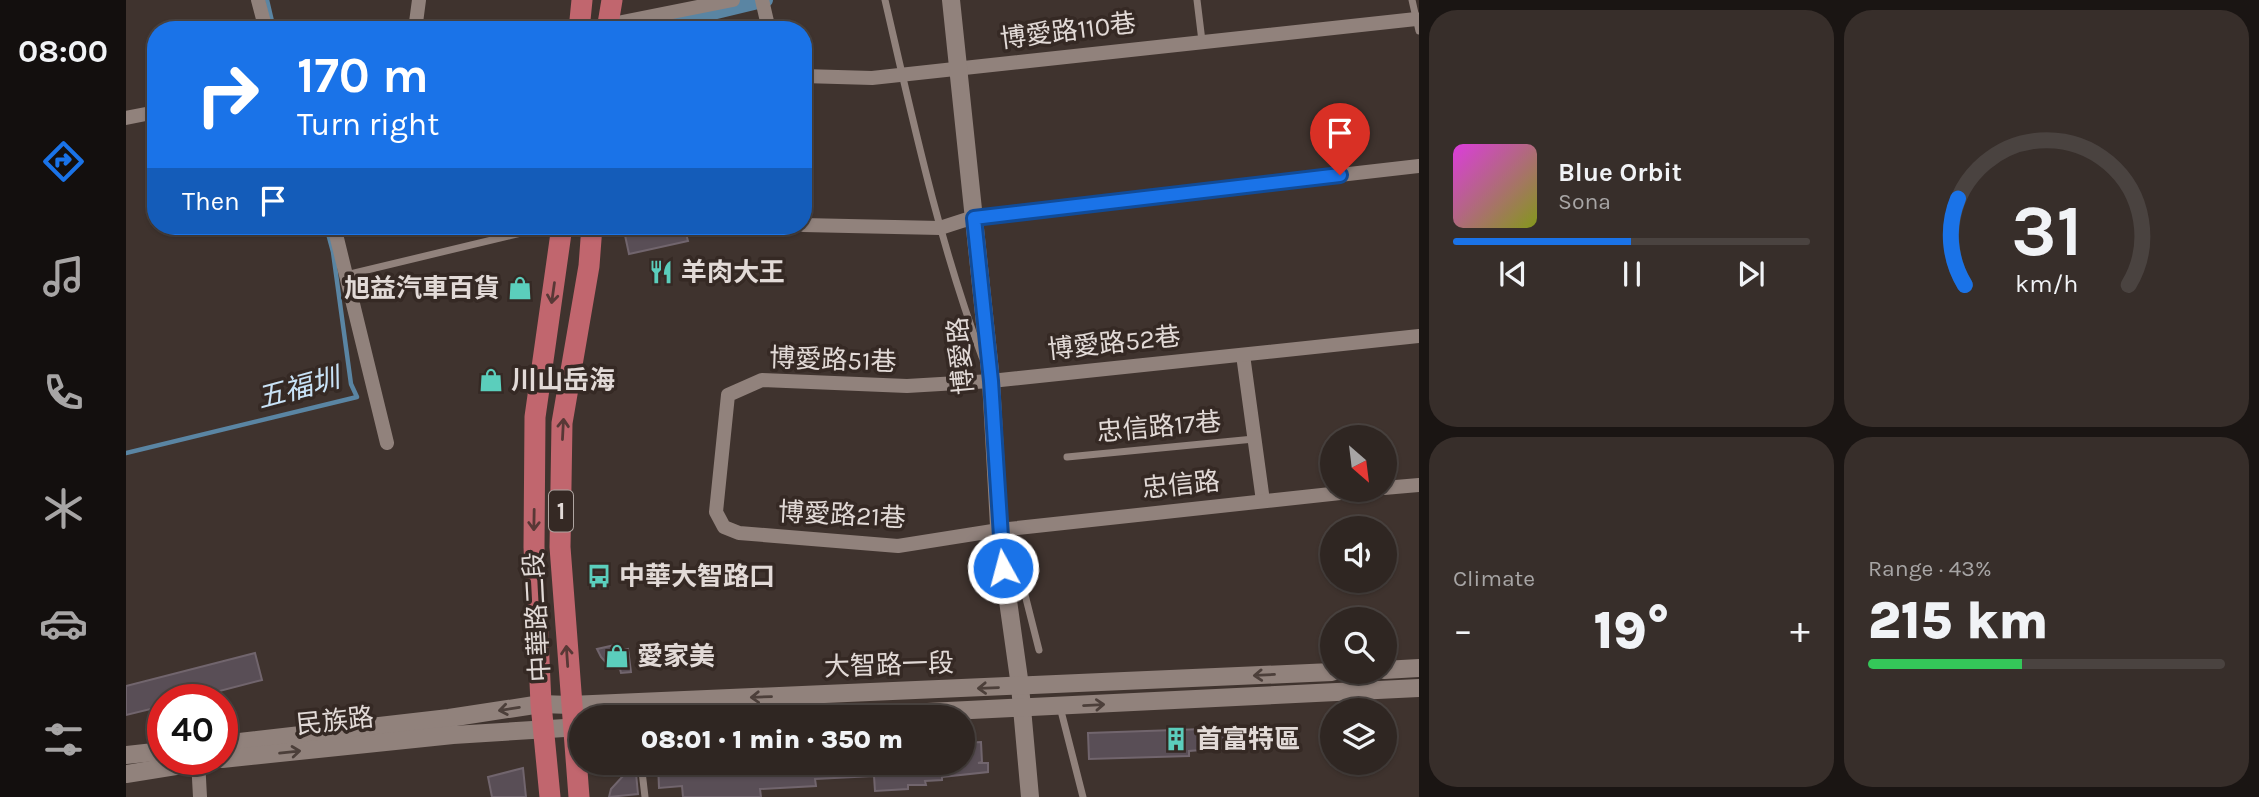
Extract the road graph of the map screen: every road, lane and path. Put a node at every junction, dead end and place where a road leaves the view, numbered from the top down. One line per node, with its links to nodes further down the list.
1 (258, 0): 11 (street)
2 (419, 0): 12 (street)
3 (582, 0): 13 (main road)
4 (611, 0): 14 (main road)
5 (733, 0): 15 (street)
6 (762, 0): 16 (street)
7 (885, 0): 20 (lane)
8 (951, 0): 19 (street, 博愛路)
9 (1197, 0): 18 (lane)
10 (1412, 0): 17 (lane)
11 (264, 21)
12 (416, 21)
13 (581, 21)
14 (608, 21)
15 (638, 21)
16 (767, 21)
17 (1418, 25): 18 (street, 博愛路110巷)
18 (1202, 41): 19 (street, 博愛路110巷)
19 (958, 69): 20 (street, 博愛路110巷); 25 (street, 博愛路)
20 (902, 75): 21 (street, 博愛路110巷); 27 (lane)
21 (812, 76)
22 (147, 114): 23 (street)
23 (126, 118)
24 (1419, 166): 25 (street)
25 (974, 218): 27 (street); 35 (street, 博愛路)
26 (812, 225): 27 (street)
27 (940, 228): 35 (lane)
28 (336, 235): 32 (street)
29 (513, 235): 32 (lane)
30 (561, 235): 51 (main road, 中華路二段 / 1, one-way to 51)
31 (591, 235): 52 (main road, 中華路二段 / 1, one-way to 31)
32 (346, 275): 37 (street)
33 (1419, 336): 34 (street, 博愛路52巷)
34 (1243, 355): 35 (street, 博愛路52巷); 36 (street)
35 (991, 381): 43 (street, 博愛路51巷); 44 (street, 博愛路)
36 (1254, 439): 38 (lane, 忠信路17巷); 42 (street)
37 (387, 443)
38 (1067, 457)
39 (1419, 485): 40 (street)
40 (1397, 487)
41 (1320, 495): 42 (street, 忠信路)
42 (1263, 501): 44 (street, 忠信路)
43 (724, 527): 44 (street, 博愛路21巷)
44 (1000, 537): 45 (lane); 49 (street, 博愛路)
45 (1039, 650)
46 (1419, 668): 47 (street)
47 (1397, 669)
48 (1320, 673): 49 (street, 大智路一段, one-way to 49)
49 (1020, 686): 52 (street, 大智路一段, one-way to 52); 54 (street, 博愛路)
50 (1419, 688): 53 (street, 大智路一段, one-way to 50)
51 (541, 704): 52 (street, 大智路一段); 56 (street, 大智路一段, one-way to 56); 58 (main road, 中華路二段 / 1)
52 (570, 705)
53 (1060, 707): 54 (street, 大智路一段); 73 (lane)
54 (1022, 708): 55 (street, 大智路一段); 72 (street, 博愛路)
55 (975, 710)
56 (451, 727): 58 (street); 59 (street, 民族路); 62 (street, 民族路, one-way to 56)
57 (569, 727): 58 (street)
58 (544, 728): 69 (main road, 中華路二段 / 1)
59 (238, 743)
60 (147, 753): 61 (street)
61 (126, 755)
62 (238, 757)
63 (147, 770): 64 (street)
64 (126, 774)
65 (202, 775): 68 (street)
66 (578, 775): 70 (main road, 中華路二段 / 1)
67 (642, 775): 71 (lane)
68 (201, 797)
69 (550, 797)
70 (579, 797)
71 (645, 797)
72 (1030, 797)
73 (1083, 797)

